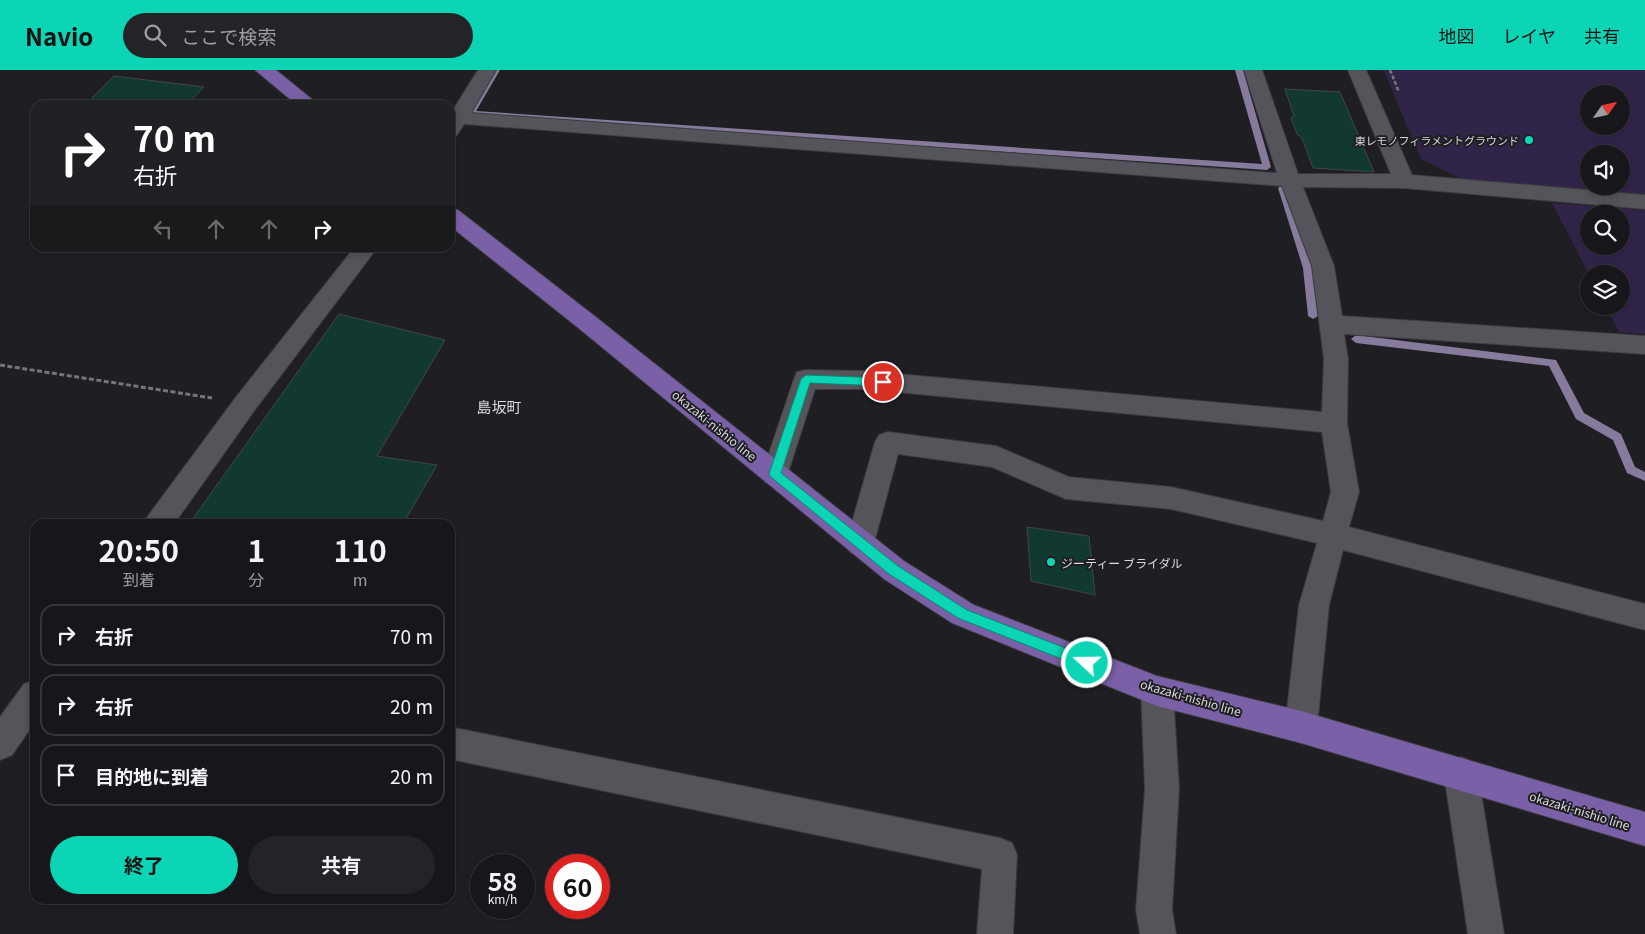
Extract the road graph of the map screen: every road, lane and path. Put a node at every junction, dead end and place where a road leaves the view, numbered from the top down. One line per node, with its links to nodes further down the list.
1 (264, 70): 5 (main road)
2 (487, 70): 6 (street)
3 (1253, 70): 8 (street)
4 (1357, 70): 9 (street)
5 (303, 100)
6 (455, 122)
7 (455, 124): 8 (street)
8 (1290, 180): 9 (street); 13 (street)
9 (1404, 181): 10 (street)
10 (1645, 202)
11 (455, 219): 18 (main road, okazaki-nishio line)
12 (363, 252): 16 (street)
13 (1330, 324): 14 (street); 17 (street)
14 (1645, 345)
15 (0, 365): 16 (path)
16 (245, 404): 19 (street)
17 (1334, 423): 18 (street); 20 (street)
18 (775, 474): 21 (main road, okazaki-nishio line)
19 (162, 519)
20 (1333, 535): 21 (street); 22 (street); 25 (street)
21 (860, 543): 23 (main road, okazaki-nishio line)
22 (1645, 617)
23 (1157, 691): 25 (main road, okazaki-nishio line); 31 (street)
24 (30, 702): 27 (street)
25 (1301, 727): 28 (main road, okazaki-nishio line)
26 (455, 743): 30 (street)
27 (0, 744)
28 (1461, 774): 29 (main road, okazaki-nishio line); 32 (street)
29 (1645, 829)
30 (995, 934)
31 (1158, 934)
32 (1486, 934)

